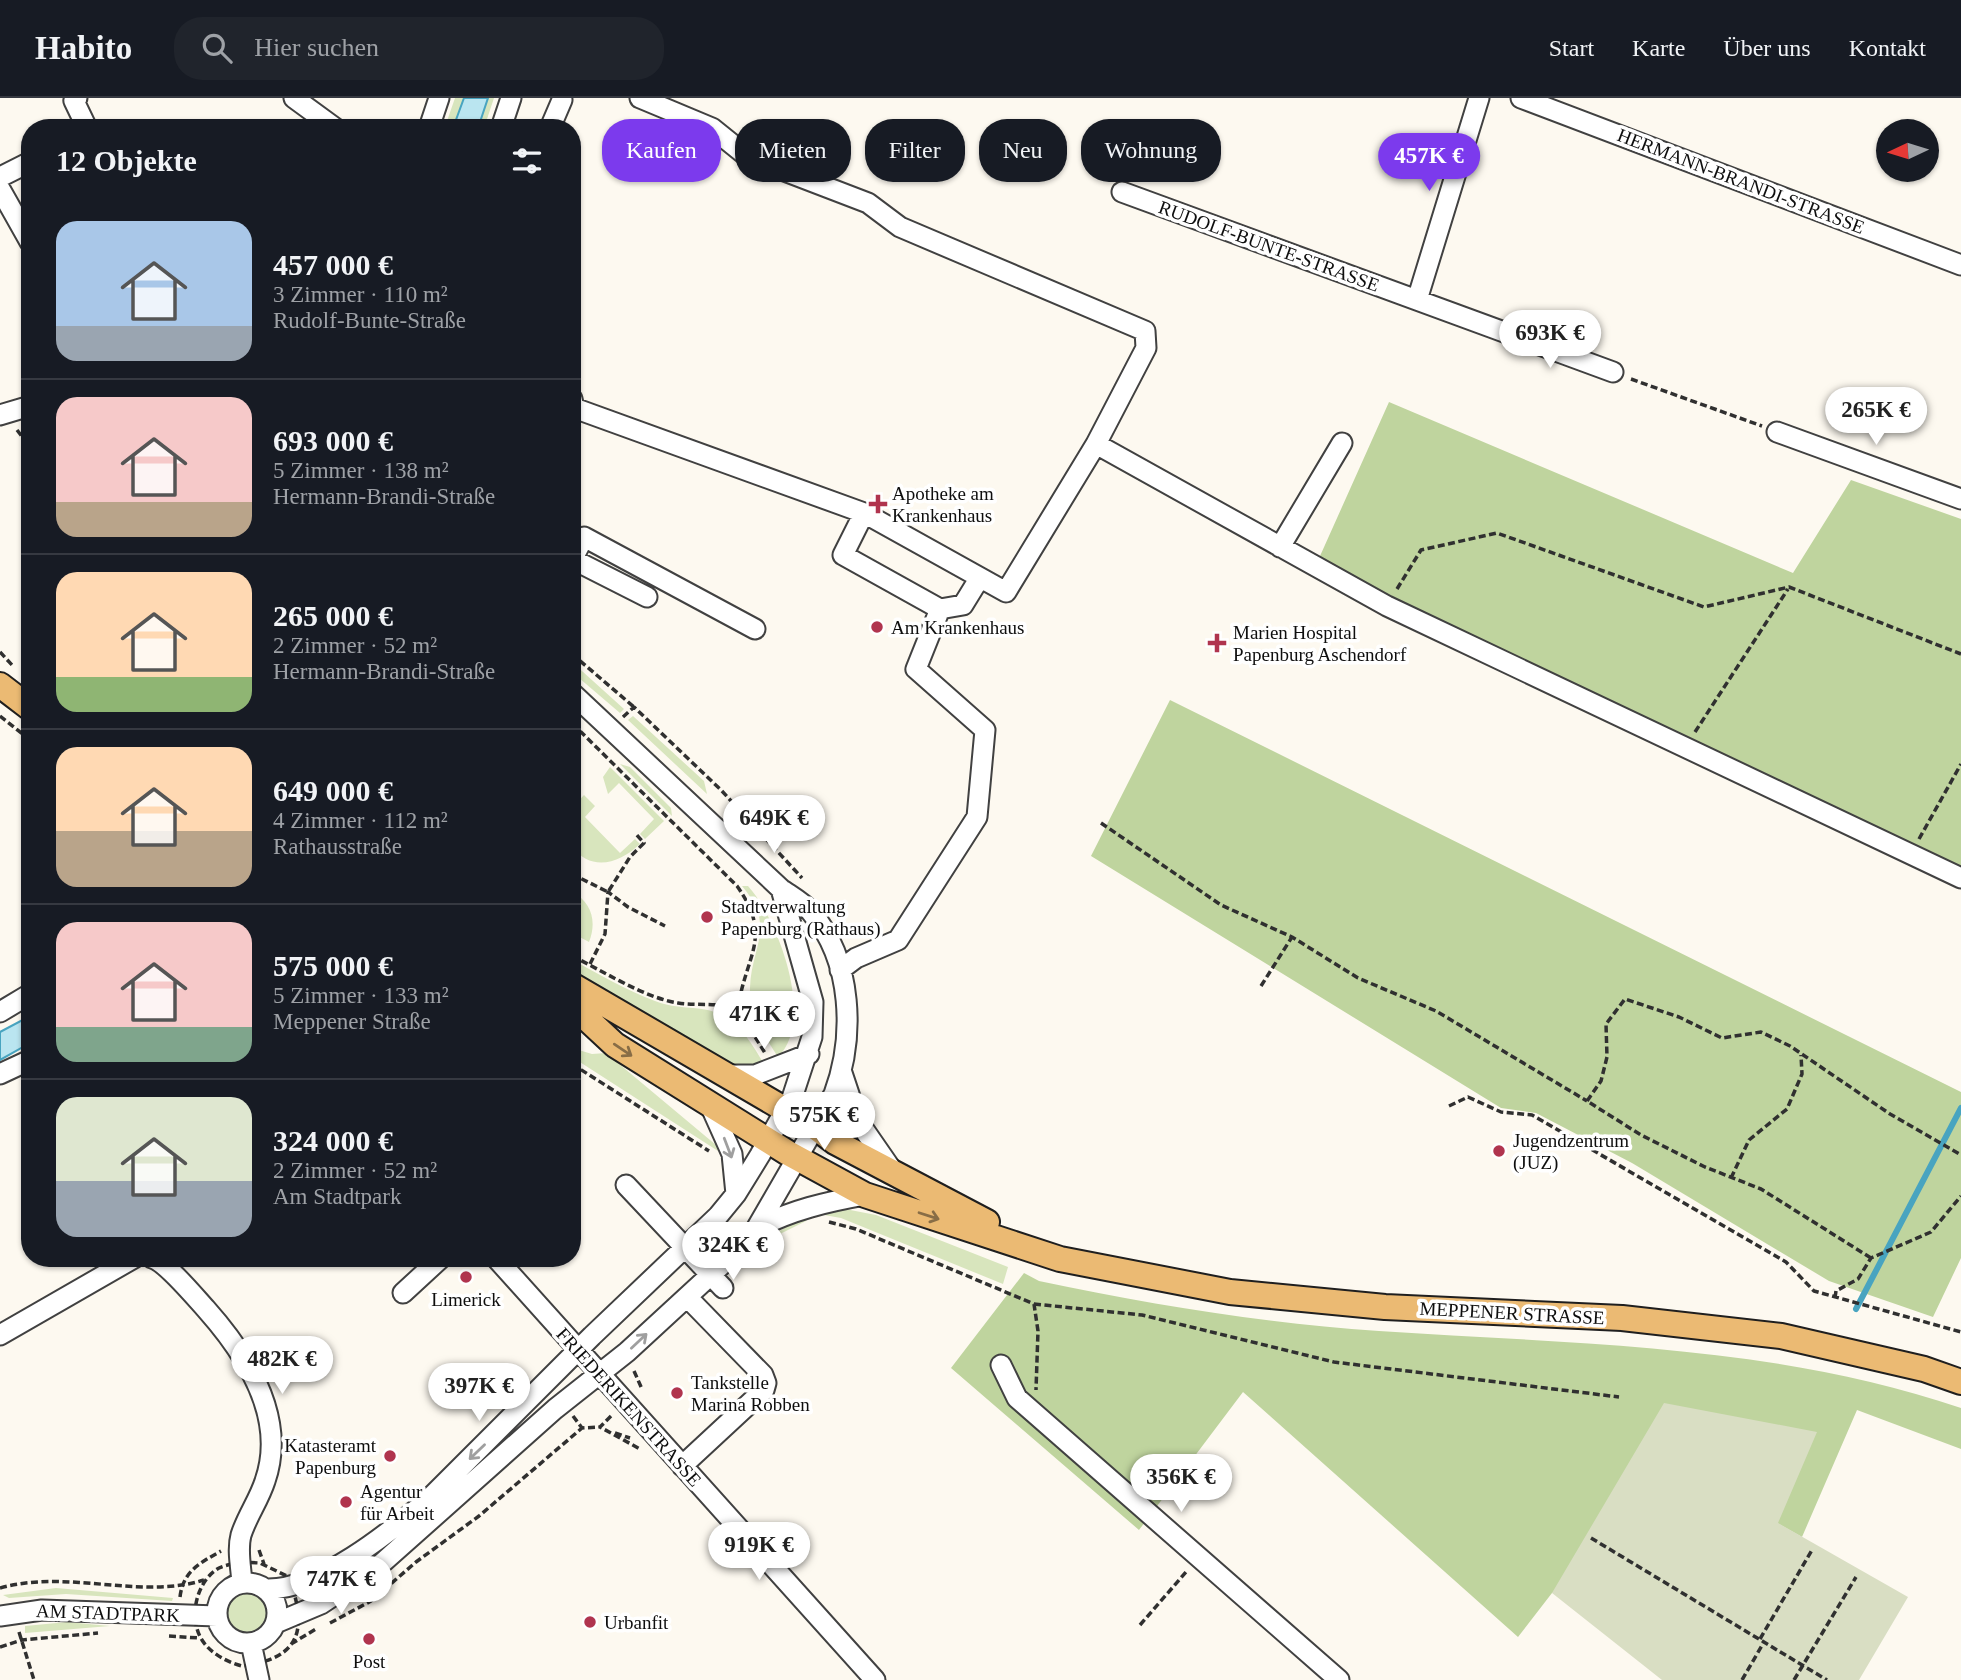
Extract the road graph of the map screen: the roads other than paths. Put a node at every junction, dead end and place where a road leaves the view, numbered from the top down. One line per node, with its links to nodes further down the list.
1 (77, 98): 9 (street)
2 (294, 98): 10 (street)
3 (439, 98): 11 (street)
4 (511, 98): 12 (street)
5 (640, 98): 27 (street)
6 (1479, 98): 20 (street)
7 (1521, 98): 19 (street, HERMANN-BRANDI-STRASSE)
8 (562, 100): 13 (street)
9 (84, 119)
10 (323, 119)
11 (432, 119)
12 (504, 119)
13 (554, 119)
14 (21, 166): 15 (street)
15 (0, 177)
16 (0, 189): 18 (street)
17 (1122, 192): 20 (street, RUDOLF-BUNTE-STRASSE)
18 (21, 226)
19 (1961, 265)
20 (1417, 300): 21 (street, RUDOLF-BUNTE-STRASSE)
21 (1613, 372)
22 (21, 409): 24 (street)
23 (581, 410): 29 (street)
24 (0, 415)
25 (1777, 432): 28 (street)
26 (1342, 443): 31 (street)
27 (1096, 444): 31 (street); 33 (street)
28 (1961, 499)
29 (864, 513): 33 (street); 35 (street)
30 (581, 542): 36 (street)
31 (1280, 547): 40 (street)
32 (581, 563): 34 (street)
33 (979, 579): 35 (street)
34 (648, 597)
35 (940, 609): 42 (street)
36 (755, 629)
37 (0, 684): 38 (main road)
38 (21, 701)
39 (581, 701): 41 (street)
40 (1961, 878)
41 (781, 889): 42 (street); 47 (street)
42 (840, 970): 49 (street)
43 (581, 990): 51 (main road, MEPPENER STRASSE)
44 (21, 999): 45 (street)
45 (0, 1012)
46 (581, 1013): 52 (main road, MEPPENER STRASSE, one-way to 52)
47 (809, 1054): 51 (street); 53 (street)
48 (21, 1064): 50 (street)
49 (842, 1073): 54 (street); 57 (street)
50 (0, 1074)
51 (724, 1075): 53 (main road, MEPPENER STRASSE)
52 (710, 1105): 55 (main road, MEPPENER STRASSE); 59 (street, one-way to 59)
53 (786, 1110): 54 (main road, MEPPENER STRASSE); 55 (street)
54 (815, 1127): 56 (street); 57 (main road, MEPPENER STRASSE)
55 (768, 1141): 56 (main road, MEPPENER STRASSE); 59 (street)
56 (797, 1158): 60 (main road, MEPPENER STRASSE); 61 (street)
57 (897, 1176): 63 (main road, MEPPENER STRASSE)
58 (626, 1185): 62 (street)
59 (736, 1194): 62 (street)
60 (865, 1195): 61 (street, MEPPENER STRASSE); 63 (main road, MEPPENER STRASSE, one-way to 63)
61 (756, 1229): 68 (street)
62 (687, 1248): 68 (street); 72 (street)
63 (1060, 1259): 75 (main road, MEPPENER STRASSE)
64 (118, 1267): 71 (street)
65 (162, 1267): 77 (street)
66 (432, 1267): 69 (street)
67 (504, 1267): 72 (street, FRIEDERIKENSTRASSE)
68 (717, 1281): 70 (street)
69 (403, 1293)
70 (687, 1297): 74 (street, one-way to 70); 76 (street)
71 (0, 1335)
72 (577, 1351): 74 (street, FRIEDERIKENSTRASSE); 78 (street, one-way to 78)
73 (1001, 1365): 85 (street)
74 (598, 1375): 76 (street, FRIEDERIKENSTRASSE); 81 (street)
75 (1961, 1382)
76 (682, 1466): 84 (street, FRIEDERIKENSTRASSE)
77 (242, 1583): 78 (street); 80 (street)
78 (267, 1589): 81 (street)
79 (5, 1613): 80 (street, AM STADTPARK)
80 (217, 1616): 82 (street)
81 (276, 1623): 82 (street)
82 (251, 1643): 83 (street)
83 (257, 1672)
84 (874, 1680)
85 (1339, 1680)

